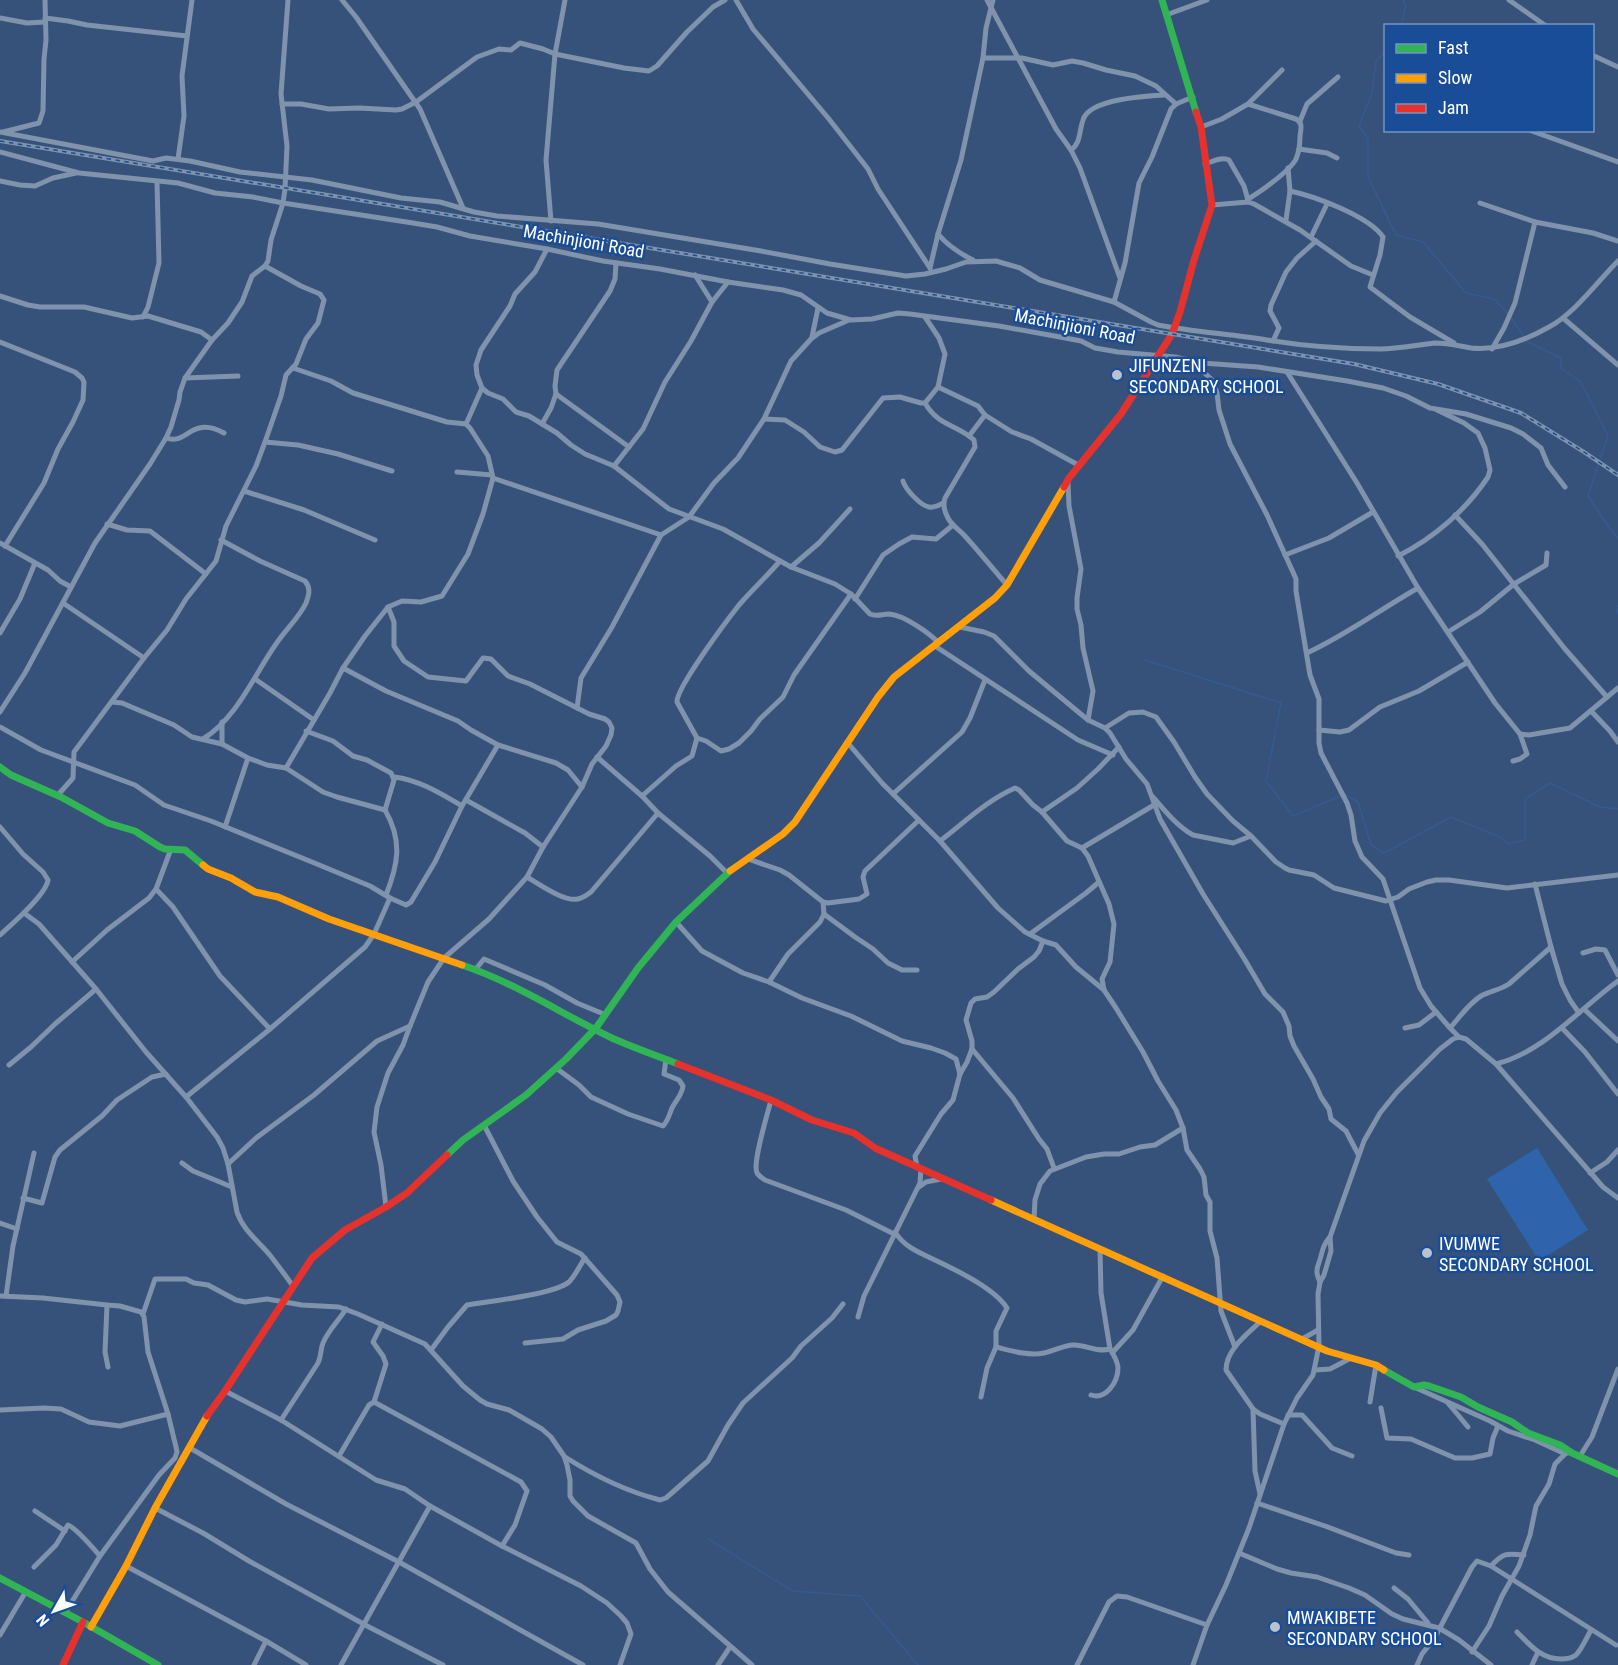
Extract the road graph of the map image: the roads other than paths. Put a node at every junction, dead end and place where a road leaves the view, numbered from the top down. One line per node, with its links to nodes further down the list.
1 (45, 0): 17 (street)
2 (192, 0): 19 (street)
3 (288, 0): 30 (street)
4 (342, 0): 29 (street)
5 (565, 0): 20 (street)
6 (725, 0): 20 (street)
7 (736, 0): 67 (street)
8 (987, 0): 14 (street)
9 (993, 0): 14 (street)
10 (1162, 0): 15 (street)
11 (1207, 0): 15 (street)
12 (1509, 0): 13 (street)
13 (1519, 3): 18 (street)
14 (991, 9): 22 (street); 23 (street)
15 (1166, 15): 28 (street)
16 (0, 18): 17 (street)
17 (45, 20): 19 (street); 35 (street)
18 (1544, 24)
19 (187, 36): 41 (street)
20 (555, 54): 29 (street); 56 (street)
21 (1594, 55): 24 (street)
22 (982, 58): 23 (street); 59 (street)
23 (1018, 58): 27 (street); 38 (street)
24 (1618, 67)
25 (1282, 70): 32 (street)
26 (1338, 78): 33 (street)
27 (1165, 95): 31 (street); 38 (street)
28 (1192, 97): 31 (street); 34 (street)
29 (416, 102): 30 (street); 55 (street)
30 (282, 104): 46 (street)
31 (1176, 104): 70 (street)
32 (1248, 104): 33 (street); 34 (street)
33 (1300, 121): 37 (street)
34 (1201, 127): 43 (street)
35 (1, 132): 41 (street)
36 (1535, 132): 42 (street)
37 (1299, 148): 40 (street); 44 (street)
38 (1071, 150): 70 (street)
39 (0, 152): 45 (street, Machinjioni Road)
40 (1337, 158)
41 (178, 159): 46 (street)
42 (1618, 162)
43 (1205, 164): 50 (street); 54 (street)
44 (1288, 168): 49 (street); 50 (street)
45 (79, 172): 47 (street); 48 (street, Machinjioni Road)
46 (284, 177): 51 (street); 55 (street)
47 (0, 181)
48 (157, 182): 51 (street, Machinjioni Road); 77 (street)
49 (1290, 191): 53 (street); 57 (street)
50 (1248, 201): 54 (street); 57 (street)
51 (283, 203): 62 (street, Machinjioni Road); 66 (street)
52 (1480, 203): 58 (street)
53 (1328, 204): 60 (street); 69 (street)
54 (1212, 205): 80 (street)
55 (464, 208): 56 (street)
56 (551, 220): 67 (street)
57 (1286, 220): 60 (street)
58 (1535, 222): 61 (street); 86 (street)
59 (938, 234): 63 (street); 67 (street)
60 (1314, 239): 69 (street); 83 (street)
61 (1618, 241)
62 (547, 249): 65 (street, Machinjioni Road); 95 (street)
63 (974, 260): 67 (street); 74 (street)
64 (1618, 261): 78 (street)
65 (616, 263): 68 (street, Machinjioni Road); 96 (street)
66 (265, 266): 82 (street); 90 (street)
67 (930, 270)
68 (695, 275): 71 (street, Machinjioni Road); 73 (street)
69 (1373, 275): 85 (street)
70 (1120, 278): 74 (street)
71 (728, 282): 73 (street); 75 (street, Machinjioni Road)
72 (0, 296): 77 (street)
73 (712, 302): 107 (street)
74 (1114, 302): 80 (street)
75 (818, 308): 79 (street, Machinjioni Road); 81 (street)
76 (925, 316): 79 (street, Machinjioni Road); 87 (street, Machinjioni Road); 94 (street)
77 (143, 317): 82 (street)
78 (1563, 318): 86 (street); 89 (street)
79 (851, 320): 81 (street)
80 (1175, 328): 83 (street); 87 (street)
81 (811, 339): 100 (street)
82 (213, 340): 93 (street)
83 (1274, 341): 85 (street)
84 (0, 342): 127 (street)
85 (1455, 344): 86 (street)
86 (1492, 349)
87 (1159, 356): 88 (street, Machinjioni Road); 109 (street)
88 (1190, 359): 91 (street, Machinjioni Road); 129 (street)
89 (1618, 364)
90 (293, 368): 101 (street); 106 (street)
91 (1287, 372): 98 (street, Machinjioni Road); 119 (street)
92 (238, 376): 93 (street)
93 (185, 378): 105 (street)
94 (938, 387): 97 (street); 99 (street)
95 (482, 388): 101 (street); 102 (street)
96 (556, 394): 102 (street); 107 (street)
97 (925, 403): 100 (street); 104 (street)
98 (1430, 408): 115 (street); 120 (street)
99 (985, 415): 104 (street); 109 (street)
100 (764, 419): 121 (street)
101 (466, 424): 112 (street)
102 (542, 424): 108 (street)
103 (224, 433): 105 (street)
104 (969, 436): 117 (street)
105 (166, 438): 122 (street)
106 (266, 441): 110 (street); 116 (street)
107 (629, 447): 108 (street)
108 (614, 466): 121 (street)
109 (1080, 466): 114 (street)
110 (392, 471)
111 (457, 471): 112 (street)
112 (493, 477): 124 (street); 141 (street)
113 (903, 481): 117 (street)
114 (1068, 481): 136 (street); 161 (street)
115 (1565, 487)
116 (244, 490): 125 (street); 126 (street)
117 (943, 503): 123 (street)
118 (850, 508): 133 (street)
119 (1373, 512): 129 (street); 130 (street)
120 (1455, 515): 130 (street); 135 (street)
121 (689, 517): 124 (street); 131 (street)
122 (107, 524): 134 (street); 137 (street)
123 (953, 525): 136 (street); 139 (street)
124 (661, 534): 157 (street)
125 (220, 540): 134 (street); 150 (street)
126 (375, 540)
127 (2, 544): 132 (street)
128 (1547, 553): 135 (street)
129 (1285, 555): 146 (street)
130 (1398, 556): 138 (street)
131 (780, 561): 133 (street); 169 (street)
132 (34, 563): 137 (street); 144 (street)
133 (790, 567): 139 (street)
134 (206, 574): 147 (street)
135 (1514, 584): 143 (street); 154 (street)
136 (1007, 585): 142 (street)
137 (71, 587): 140 (street)
138 (1418, 588): 143 (street); 146 (street)
139 (853, 596): 145 (street); 169 (street)
140 (63, 603): 147 (street); 159 (street)
141 (388, 607): 149 (street); 157 (street)
142 (960, 627): 145 (street); 161 (street)
143 (1448, 632): 148 (street)
144 (0, 633)
145 (937, 645): 151 (street); 170 (street)
146 (1307, 653): 165 (street)
147 (144, 657): 153 (street)
148 (1468, 662): 165 (street); 167 (street)
149 (343, 668): 160 (street); 173 (street)
150 (255, 679): 160 (street); 162 (street)
151 (985, 680): 175 (street); 184 (street)
152 (1618, 688): 154 (street)
153 (117, 694): 155 (street); 156 (street)
154 (1607, 697): 158 (street)
155 (112, 702): 156 (street); 179 (street)
156 (122, 703): 168 (street)
157 (577, 708): 176 (street)
158 (1591, 711): 167 (street); 171 (street)
159 (0, 712)
160 (314, 720): 166 (street)
161 (1088, 720): 164 (street)
162 (222, 722): 168 (street); 172 (street)
163 (0, 727): 179 (street)
164 (1106, 728): 174 (street); 197 (street)
165 (1319, 730): 210 (street)
166 (306, 731): 181 (street); 182 (street)
167 (1520, 734): 178 (street)
168 (203, 738): 172 (street)
169 (697, 738): 186 (street)
170 (847, 742): 184 (street); 202 (street)
171 (1618, 742)
172 (222, 744): 177 (street)
173 (498, 745): 183 (street); 188 (street)
174 (1119, 747): 175 (street); 187 (street)
175 (1113, 755): 193 (street)
176 (597, 757): 183 (street); 186 (street)
177 (248, 758): 181 (street); 196 (street)
178 (1512, 761)
179 (73, 762): 185 (street); 196 (street)
180 (0, 767): 185 (street)
181 (286, 768): 191 (street)
182 (393, 777): 190 (street); 191 (street)
183 (582, 787): 199 (street)
184 (893, 794): 194 (street)
185 (57, 796): 201 (street)
186 (642, 796): 192 (street)
187 (1152, 796): 189 (street); 197 (street)
188 (465, 800): 190 (street); 199 (street)
189 (1154, 805): 200 (street); 257 (street)
190 (462, 806): 209 (street)
191 (385, 810): 209 (street)
192 (658, 813): 203 (street); 205 (street)
193 (1042, 813): 198 (street); 200 (street)
194 (919, 820): 198 (street); 211 (street)
195 (0, 827): 212 (street)
196 (225, 827): 209 (street)
197 (1251, 836): 210 (street)
198 (940, 841): 216 (street)
199 (543, 847): 205 (street)
200 (1082, 848): 206 (street)
201 (171, 849): 208 (street); 215 (street)
202 (748, 859): 203 (street); 211 (street)
203 (727, 873): 214 (street)
204 (1618, 874): 207 (street)
205 (527, 877): 223 (street)
206 (1099, 882): 216 (street); 231 (street)
207 (1535, 884): 210 (street); 219 (street)
208 (156, 889): 221 (street); 240 (street)
209 (388, 897): 215 (street)
210 (1390, 900): 233 (street)
211 (823, 902): 213 (street)
212 (24, 913): 217 (street); 220 (street)
213 (824, 914): 226 (street); 229 (street)
214 (676, 922): 229 (street); 234 (street)
215 (374, 934): 223 (street); 240 (street)
216 (1030, 934): 218 (street)
217 (0, 935)
218 (1043, 941): 231 (street); 243 (street)
219 (1551, 947): 232 (street); 238 (street)
220 (62, 951): 221 (street); 224 (street)
221 (82, 953): 224 (street)
222 (1583, 953): 227 (street)
223 (444, 958): 225 (street); 235 (street)
224 (72, 962): 230 (street)
225 (476, 970): 234 (street); 236 (street)
226 (917, 970)
227 (1618, 975)
228 (1618, 981): 232 (street)
229 (769, 982): 249 (street)
230 (96, 989): 246 (street); 248 (street)
231 (1104, 990): 254 (street)
232 (1582, 1011): 239 (street); 242 (street)
233 (1436, 1012): 237 (street); 238 (street)
234 (606, 1015): 236 (street)
235 (410, 1026): 259 (street); 268 (street)
236 (596, 1028): 244 (street); 247 (street)
237 (1405, 1028)
238 (1450, 1028): 241 (street)
239 (1562, 1028): 245 (street); 250 (street)
240 (270, 1029): 251 (street)
241 (1459, 1037): 245 (street); 257 (street)
242 (1618, 1041)
243 (972, 1049): 249 (street); 261 (street)
244 (666, 1059): 247 (street); 252 (street)
245 (1496, 1064): 262 (street)
246 (9, 1065)
247 (556, 1068): 253 (street)
248 (166, 1074): 251 (street); 267 (street)
249 (960, 1074): 260 (street)
250 (1618, 1094)
251 (186, 1096): 259 (street)
252 (771, 1100): 260 (street); 272 (street)
253 (484, 1125): 268 (street); 274 (street)
254 (1183, 1128): 261 (street); 280 (street)
255 (1618, 1150): 262 (street)
256 (34, 1153): 267 (street)
257 (1359, 1154): 287 (street)
258 (182, 1163): 264 (street)
259 (228, 1164): 264 (street)
260 (919, 1168): 263 (street); 265 (street)
261 (1054, 1168): 269 (street)
262 (1590, 1173): 266 (street)
263 (943, 1178): 265 (street); 269 (street)
264 (232, 1187): 276 (street)
265 (917, 1188): 272 (street)
266 (1618, 1197)
267 (23, 1198): 271 (street)
268 (386, 1207): 276 (street)
269 (1034, 1220): 273 (street)
270 (0, 1223): 271 (street)
271 (17, 1229): 277 (street)
272 (895, 1233): 284 (street); 291 (street)
273 (1100, 1249): 275 (street); 294 (street)
274 (585, 1258): 289 (street); 293 (street)
275 (1163, 1276): 280 (street); 294 (street)
276 (293, 1286): 278 (street)
277 (3, 1296): 281 (street)
278 (283, 1301): 282 (street); 283 (street); 301 (street)
279 (843, 1304): 319 (street)
280 (1220, 1304): 285 (street); 292 (street)
281 (107, 1305): 283 (street); 297 (street)
282 (346, 1309): 286 (street); 312 (street)
283 (143, 1314): 310 (street)
284 (858, 1317)
285 (1260, 1322): 288 (street); 292 (street)
286 (382, 1324): 293 (street); 304 (street)
287 (1318, 1330): 288 (street); 290 (street)
288 (1302, 1339): 290 (street)
289 (525, 1343)
290 (1318, 1346): 295 (street); 299 (street)
291 (996, 1347): 294 (street); 303 (street)
292 (1235, 1347): 308 (street)
293 (431, 1350): 319 (street)
294 (1111, 1351): 302 (street)
295 (1351, 1358): 296 (street); 299 (street)
296 (1376, 1365): 300 (street); 305 (street)
297 (108, 1367)
298 (1618, 1369): 317 (street)
299 (1315, 1370): 311 (street)
300 (1414, 1388): 306 (street); 317 (street)
301 (225, 1391): 312 (street); 316 (street)
302 (1091, 1395)
303 (981, 1397)
304 (374, 1402): 318 (street); 328 (street)
305 (1370, 1402)
306 (1447, 1402): 314 (street); 315 (street)
307 (1381, 1408): 314 (street)
308 (1253, 1409): 313 (street); 322 (street)
309 (0, 1410): 310 (street)
310 (168, 1414): 332 (street)
311 (1288, 1415): 313 (street); 320 (street)
312 (281, 1420): 318 (street)
313 (1284, 1424): 322 (street)
314 (1498, 1426): 317 (street)
315 (1468, 1427)
316 (190, 1448): 325 (street); 333 (street)
317 (1573, 1454): 321 (street); 331 (street)
318 (339, 1456): 324 (street)
319 (564, 1456): 353 (street)
320 (1352, 1456)
321 (1618, 1474)
322 (1260, 1496): 323 (street)
323 (1257, 1503): 329 (street); 330 (street)
324 (430, 1506): 328 (street); 333 (street)
325 (155, 1508): 334 (street); 343 (street)
326 (35, 1511): 327 (street)
327 (65, 1531): 332 (street); 336 (street)
328 (502, 1546): 363 (street)
329 (1239, 1553): 344 (street); 345 (street)
330 (1409, 1555)
331 (1524, 1555): 335 (street); 338 (street)
332 (100, 1556): 341 (street)
333 (399, 1562): 343 (street); 362 (street)
334 (126, 1566): 346 (street); 351 (street)
335 (1491, 1566): 338 (street); 347 (street)
336 (34, 1567)
337 (0, 1578): 340 (street)
338 (1512, 1579): 348 (street); 354 (street)
339 (1394, 1588): 344 (street)
340 (25, 1593): 341 (street); 350 (street)
341 (65, 1613): 342 (street)
342 (83, 1622): 346 (street); 356 (street)
343 (364, 1624): 360 (street); 361 (street)
344 (1429, 1624): 347 (street)
345 (1208, 1625): 366 (street); 367 (street)
346 (91, 1627): 357 (street)
347 (1439, 1628): 354 (street); 368 (street)
348 (1591, 1630): 352 (street); 355 (street)
349 (1516, 1632): 355 (street)
350 (0, 1635)
351 (266, 1641): 358 (street); 359 (street)
352 (1616, 1645)
353 (730, 1647): 364 (street); 365 (street)
354 (1472, 1652): 369 (street)
355 (1539, 1652): 370 (street)
356 (63, 1665)
357 (158, 1665)
358 (254, 1665)
359 (306, 1665)
360 (341, 1665)
361 (443, 1665)
362 (583, 1665)
363 (620, 1665)
364 (718, 1665)
365 (752, 1665)
366 (1077, 1665)
367 (1193, 1665)
368 (1417, 1665)
369 (1491, 1665)
370 (1532, 1665)

